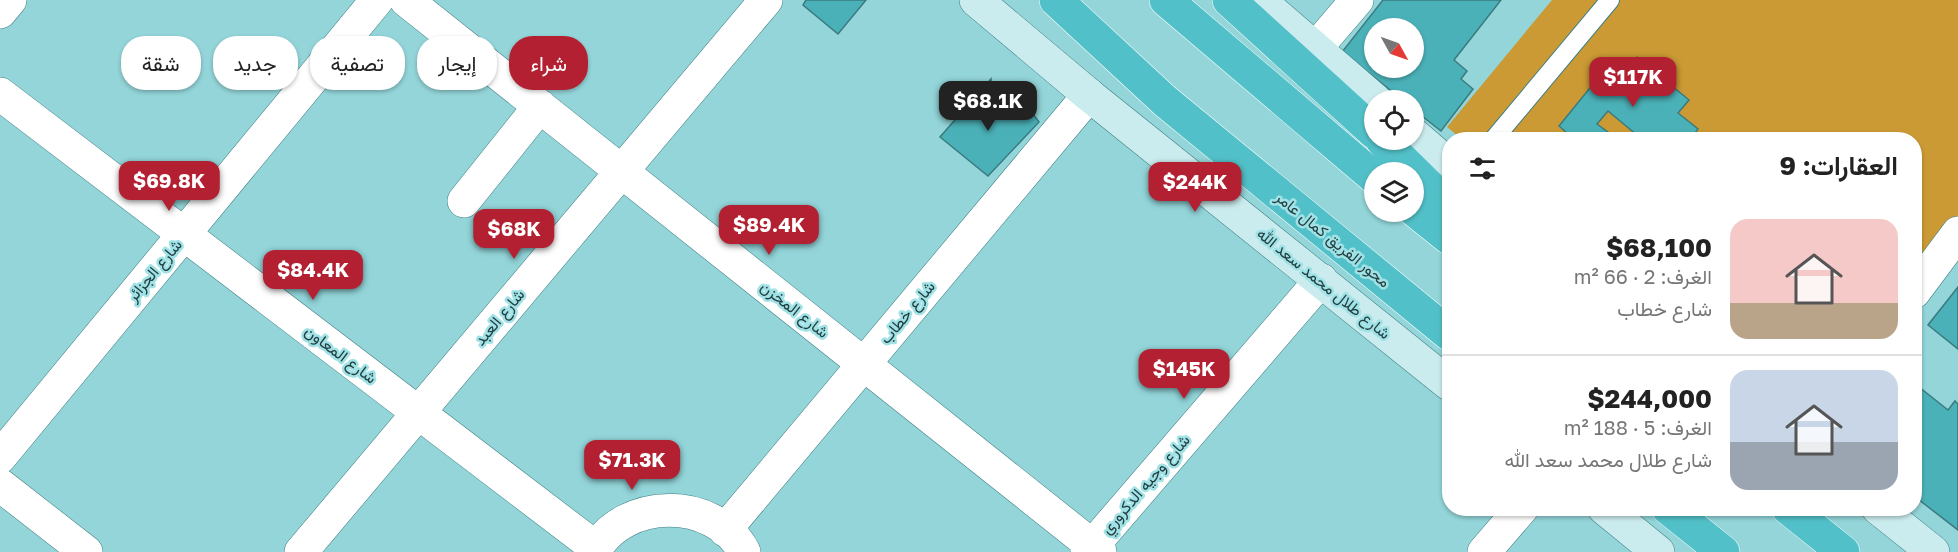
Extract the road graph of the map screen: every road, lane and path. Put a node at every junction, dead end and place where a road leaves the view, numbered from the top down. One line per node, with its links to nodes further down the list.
1 (10, 0): 12 (street)
2 (377, 0): 30 (street, شارع الجزائر)
3 (406, 0): 17 (street, شارع المخزن)
4 (766, 0): 24 (street, شارع العبد)
5 (976, 0): 16 (main road, شارع طلال محمد سعد الله)
6 (1056, 0): 33 (highway, محور الفريق كمال عامر)
7 (1166, 0): 23 (highway)
8 (1229, 0): 18 (highway)
9 (1259, 0): 13 (main road)
10 (1357, 0): 13 (street)
11 (1611, 0): 19 (lane)
12 (0, 12)
13 (1315, 49): 14 (main road)
14 (1364, 91)
15 (0, 94): 30 (street, شارع المعاون)
16 (1089, 95): 31 (main road, شارع طلال محمد سعد الله); 34 (street, شارع خطاب)
17 (540, 106): 24 (street, شارع المخزن); 26 (street)
18 (1364, 123)
19 (1500, 132)
20 (1424, 143): 22 (main road)
21 (1392, 150): 25 (highway)
22 (1442, 159)
23 (1364, 168)
24 (622, 171): 34 (street, شارع المخزن); 36 (street, شارع العبد)
25 (1442, 199)
26 (464, 201)
27 (1424, 218): 28 (highway)
28 (1442, 232)
29 (1958, 233): 32 (street)
30 (184, 234): 36 (street, شارع المعاون); 37 (street, شارع الجزائر)
31 (1321, 280): 35 (main road, شارع طلال محمد سعد الله); 46 (street, شارع وجيه الدكروري)
32 (1922, 281)
33 (1442, 328)
34 (864, 364): 44 (street, شارع خطاب); 46 (street, شارع المخزن)
35 (1442, 378)
36 (418, 413): 45 (street, شارع المعاون); 48 (street, شارع العبد)
37 (0, 457)
38 (0, 485): 47 (street)
39 (1515, 516): 49 (street)
40 (1614, 516): 50 (main road)
41 (1678, 516): 51 (highway)
42 (1798, 516): 52 (highway)
43 (1888, 516): 53 (main road)
44 (735, 541): 45 (street)
45 (595, 550)
46 (1093, 550)
47 (86, 552)
48 (301, 552)
49 (1484, 552)
50 (1658, 552)
51 (1723, 552)
52 (1843, 552)
53 (1932, 552)

